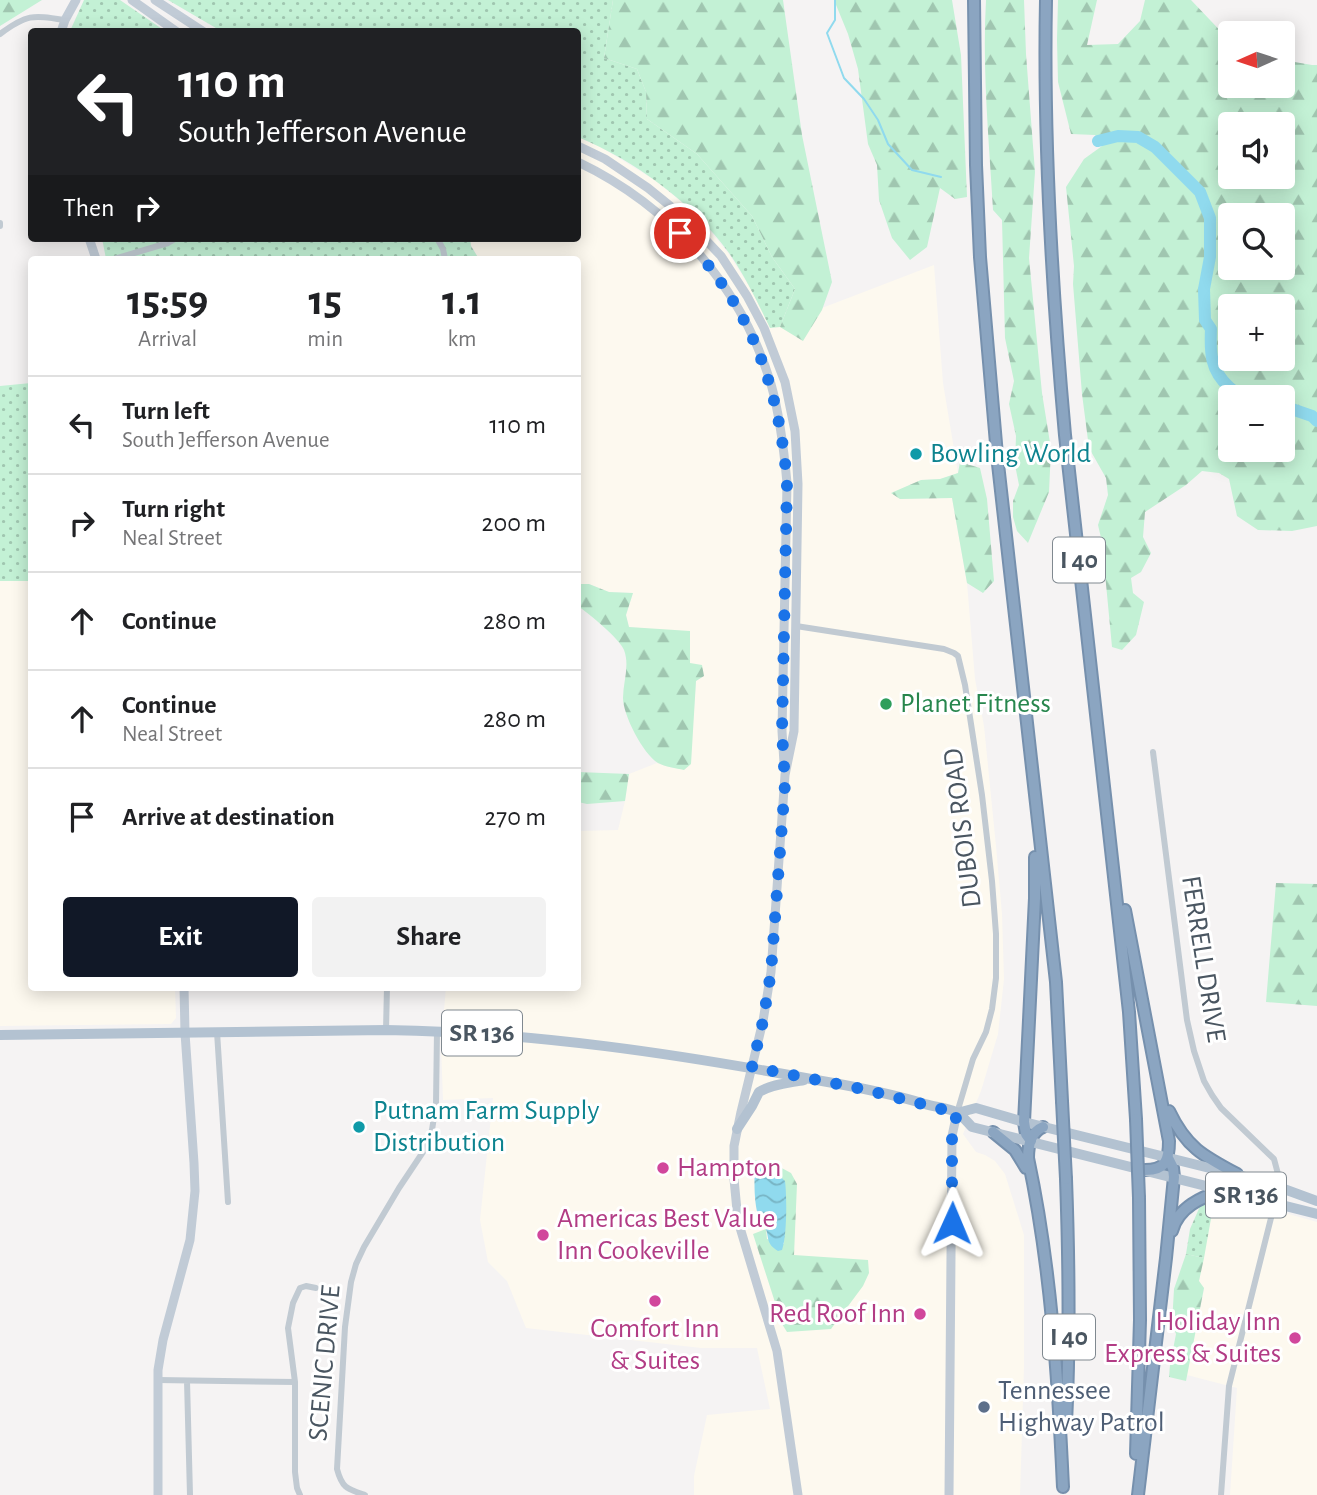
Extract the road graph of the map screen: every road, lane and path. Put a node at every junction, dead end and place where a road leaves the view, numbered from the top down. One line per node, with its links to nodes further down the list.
1 (76, 0): 6 (main road)
2 (132, 0): 8 (main road)
3 (156, 0): 9 (main road)
4 (974, 0): 18 (highway, I 40)
5 (1046, 0): 19 (highway, I 40)
6 (65, 20): 7 (main road); 10 (street)
7 (62, 28)
8 (171, 28)
9 (198, 28)
10 (0, 34)
11 (581, 147): 15 (main road)
12 (581, 164): 17 (main road)
13 (170, 242): 14 (street)
14 (124, 256)
15 (796, 626): 17 (main road); 30 (street, DUBOIS ROAD)
16 (1153, 752): 41 (street, FERRELL DRIVE)
17 (785, 775): 27 (main road)
18 (1036, 809): 31 (highway); 52 (highway, I 40, bridge)
19 (1109, 827): 29 (highway); 59 (highway, I 40, bridge)
20 (184, 991): 25 (main road)
21 (387, 991): 22 (street)
22 (386, 1030): 23 (main road, SR 136); 24 (main road, SR 136)
23 (437, 1031): 27 (main road, SR 136); 56 (street, SCENIC DRIVE)
24 (217, 1032): 25 (main road, SR 136); 44 (street)
25 (185, 1033): 26 (main road, SR 136); 49 (main road)
26 (0, 1035)
27 (752, 1067): 28 (main road, SR 136); 33 (main road)
28 (810, 1078): 30 (main road, SR 136); 33 (main road)
29 (1158, 1080): 36 (highway); 38 (highway)
30 (957, 1113): 31 (main road, SR 136); 34 (main road, SR 136); 58 (main road)
31 (1024, 1122): 32 (main road, SR 136); 35 (highway)
32 (1044, 1127): 35 (highway); 36 (main road, SR 136)
33 (737, 1129): 57 (main road)
34 (993, 1132): 35 (main road, SR 136); 39 (highway)
35 (1031, 1141): 37 (main road, SR 136); 39 (highway)
36 (1168, 1157): 37 (highway); 38 (main road, SR 136); 40 (highway)
37 (1145, 1170): 40 (main road, SR 136)
38 (1237, 1174): 41 (main road, SR 136)
39 (1031, 1176): 52 (highway)
40 (1174, 1177): 42 (main road, SR 136); 47 (highway)
41 (1279, 1186): 43 (main road, SR 136); 45 (street)
42 (1223, 1189): 45 (main road, SR 136); 47 (highway)
43 (1317, 1201)
44 (228, 1202)
45 (1275, 1203): 46 (main road, SR 136); 60 (street)
46 (1317, 1214)
47 (1166, 1258): 59 (highway)
48 (316, 1288): 51 (street)
49 (158, 1380): 50 (street); 53 (main road)
50 (187, 1381): 51 (street); 54 (street)
51 (295, 1382): 55 (street)
52 (1063, 1491)
53 (158, 1495)
54 (190, 1495)
55 (300, 1495)
56 (365, 1495)
57 (798, 1495)
58 (948, 1495)
59 (1136, 1495)
60 (1222, 1495)

